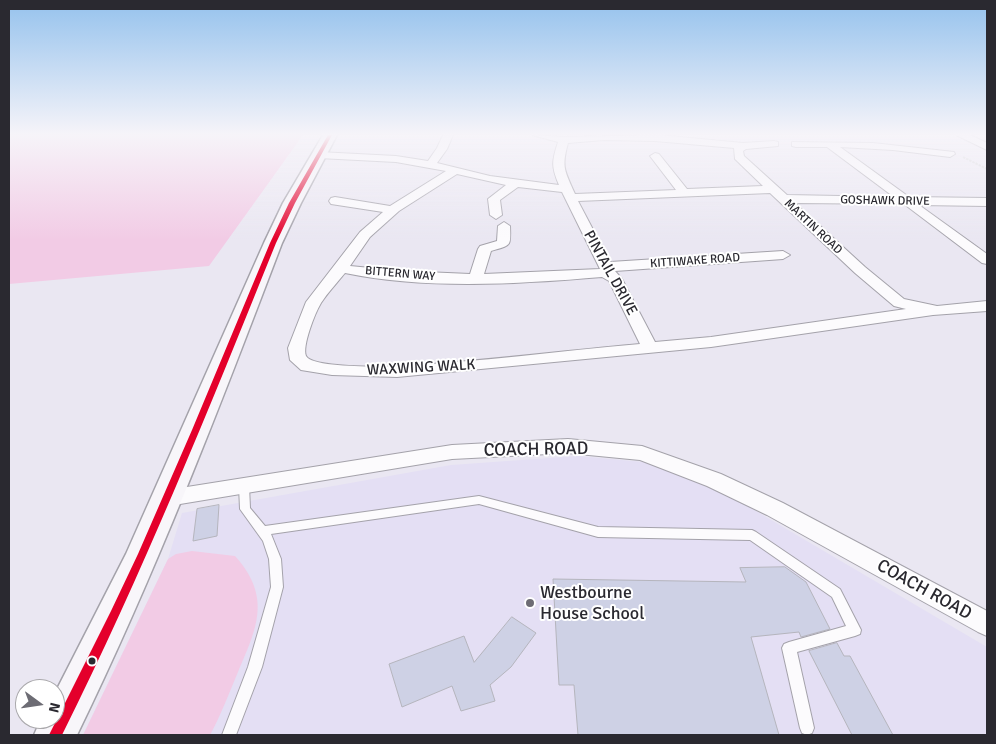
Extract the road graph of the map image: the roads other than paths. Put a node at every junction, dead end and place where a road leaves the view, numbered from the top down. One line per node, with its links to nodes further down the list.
1 (311, 170): 26 (main road)
2 (447, 170): 7 (street)
3 (558, 170): 10 (street, PINTAIL DRIVE)
4 (666, 170): 11 (street)
5 (753, 170): 9 (street, MARTIN ROAD)
6 (864, 170): 14 (street)
7 (455, 172): 8 (street); 16 (street, BITTERN WAY)
8 (516, 183): 10 (street); 21 (street)
9 (773, 189): 11 (street); 12 (street, MARTIN ROAD)
10 (568, 193): 11 (street); 20 (street, PINTAIL DRIVE)
11 (684, 193)
12 (784, 199): 14 (street, GOSHAWK DRIVE); 23 (street, MARTIN ROAD)
13 (335, 201): 16 (street)
14 (907, 201): 15 (street, GOSHAWK DRIVE); 18 (street)
15 (987, 202)
16 (393, 210): 19 (street, BITTERN WAY)
17 (783, 255): 20 (street, KITTIWAKE ROAD)
18 (987, 260)
19 (342, 268): 21 (street, BITTERN WAY); 24 (street, WAXWING WALK)
20 (608, 271): 21 (street, BITTERN WAY); 24 (street, PINTAIL DRIVE)
21 (475, 280)
22 (987, 306): 23 (street)
23 (933, 310): 24 (street)
24 (650, 348)
25 (244, 486): 26 (street, COACH ROAD); 27 (lane); 28 (street, COACH ROAD)
26 (168, 498): 30 (main road)
27 (262, 530): 29 (lane); 31 (lane)
28 (987, 624)
29 (807, 728)
30 (55, 735)
31 (229, 735)

